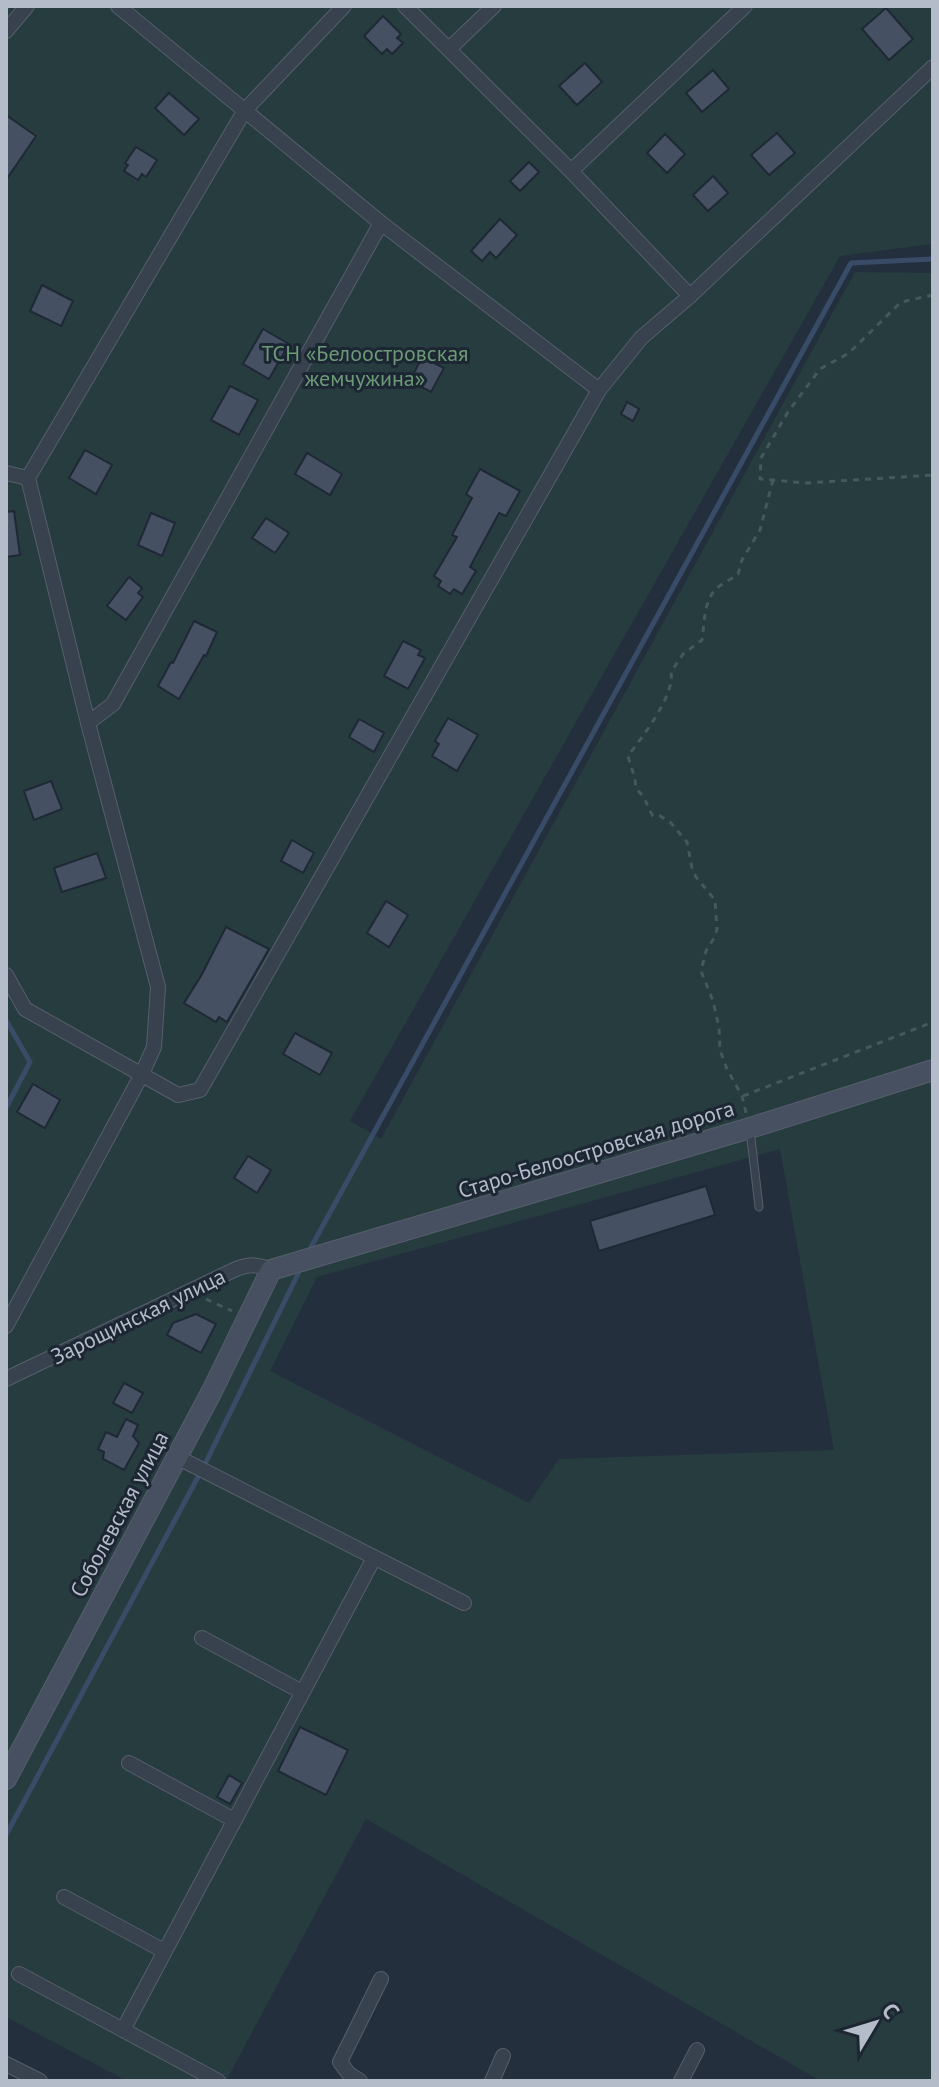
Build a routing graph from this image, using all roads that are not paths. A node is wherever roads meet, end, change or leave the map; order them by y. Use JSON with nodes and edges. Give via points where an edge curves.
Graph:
{"nodes":[{"id":1,"x":27,"y":6,"type":"edge"},
{"id":2,"x":118,"y":6,"type":"edge"},
{"id":3,"x":344,"y":6,"type":"edge"},
{"id":4,"x":405,"y":6,"type":"edge"},
{"id":5,"x":494,"y":6,"type":"edge"},
{"id":6,"x":745,"y":6,"type":"edge"},
{"id":7,"x":6,"y":31,"type":"edge"},
{"id":8,"x":449,"y":49,"type":"junction"},
{"id":9,"x":933,"y":67,"type":"edge"},
{"id":10,"x":245,"y":110,"type":"junction"},
{"id":11,"x":571,"y":171,"type":"junction"},
{"id":12,"x":381,"y":223,"type":"junction"},
{"id":13,"x":690,"y":296,"type":"junction"},
{"id":14,"x":599,"y":390,"type":"junction"},
{"id":15,"x":6,"y":473,"type":"edge"},
{"id":16,"x":28,"y":478,"type":"junction"},
{"id":17,"x":88,"y":723,"type":"junction"},
{"id":18,"x":6,"y":975,"type":"edge"},
{"id":19,"x":933,"y":1070,"type":"edge"},
{"id":20,"x":141,"y":1076,"type":"junction"},
{"id":21,"x":750,"y":1128,"type":"junction"},
{"id":22,"x":759,"y":1207,"type":"dead end"},
{"id":23,"x":271,"y":1270,"type":"junction"},
{"id":24,"x":6,"y":1326,"type":"edge"},
{"id":25,"x":6,"y":1379,"type":"edge"},
{"id":26,"x":177,"y":1457,"type":"junction"},
{"id":27,"x":374,"y":1558,"type":"junction"},
{"id":28,"x":464,"y":1603,"type":"dead end"},
{"id":29,"x":202,"y":1638,"type":"dead end"},
{"id":30,"x":302,"y":1692,"type":"junction"},
{"id":31,"x":129,"y":1763,"type":"dead end"},
{"id":32,"x":6,"y":1779,"type":"edge"},
{"id":33,"x":234,"y":1820,"type":"junction"},
{"id":34,"x":64,"y":1897,"type":"dead end"},
{"id":35,"x":164,"y":1951,"type":"junction"},
{"id":36,"x":19,"y":1974,"type":"dead end"},
{"id":37,"x":381,"y":1979,"type":"dead end"},
{"id":38,"x":123,"y":2030,"type":"junction"},
{"id":39,"x":697,"y":2050,"type":"dead end"},
{"id":40,"x":503,"y":2056,"type":"dead end"},
{"id":41,"x":6,"y":2064,"type":"edge"},
{"id":42,"x":40,"y":2081,"type":"edge"},
{"id":43,"x":218,"y":2081,"type":"edge"},
{"id":44,"x":360,"y":2081,"type":"edge"},
{"id":45,"x":492,"y":2081,"type":"edge"},
{"id":46,"x":681,"y":2081,"type":"edge"}],
"edges":[{"from":1,"to":7,"type":"street"},
{"from":2,"to":10,"type":"street"},
{"from":3,"to":10,"type":"street"},
{"from":4,"to":8,"type":"street"},
{"from":5,"to":8,"type":"street"},
{"from":6,"to":11,"type":"street"},
{"from":8,"to":11,"type":"street"},
{"from":9,"to":13,"type":"street"},
{"from":10,"to":12,"type":"street"},
{"from":10,"to":16,"type":"street"},
{"from":11,"to":13,"type":"street"},
{"from":12,"to":14,"type":"street"},
{"from":12,"to":17,"type":"street","via":[[113,704]]},
{"from":13,"to":14,"type":"street","via":[[641,338]]},
{"from":14,"to":20,"type":"street","via":[[200,1090],[178,1095]]},
{"from":15,"to":16,"type":"street"},
{"from":16,"to":17,"type":"street"},
{"from":17,"to":20,"type":"street","via":[[158,987],[154,1047]]},
{"from":18,"to":20,"type":"street","via":[[25,1009]]},
{"from":19,"to":21,"type":"street","name":"Старо-Белоостровская дорога"},
{"from":20,"to":24,"type":"street"},
{"from":21,"to":22,"type":"lane"},
{"from":21,"to":23,"type":"street","name":"Старо-Белоостровская дорога"},
{"from":23,"to":25,"type":"street","name":"Зарощинская улица","via":[[259,1265],[236,1269]]},
{"from":23,"to":26,"type":"street","name":"Соболевская улица"},
{"from":26,"to":27,"type":"street"},
{"from":26,"to":32,"type":"street","name":"Соболевская улица"},
{"from":27,"to":28,"type":"street"},
{"from":27,"to":30,"type":"street"},
{"from":29,"to":30,"type":"street"},
{"from":30,"to":33,"type":"street"},
{"from":31,"to":33,"type":"street"},
{"from":33,"to":35,"type":"street"},
{"from":34,"to":35,"type":"street"},
{"from":35,"to":38,"type":"street"},
{"from":36,"to":38,"type":"street"},
{"from":37,"to":44,"type":"street","via":[[340,2062]]},
{"from":38,"to":43,"type":"street"},
{"from":39,"to":46,"type":"street"},
{"from":40,"to":45,"type":"street"},
{"from":41,"to":42,"type":"street"}]}
